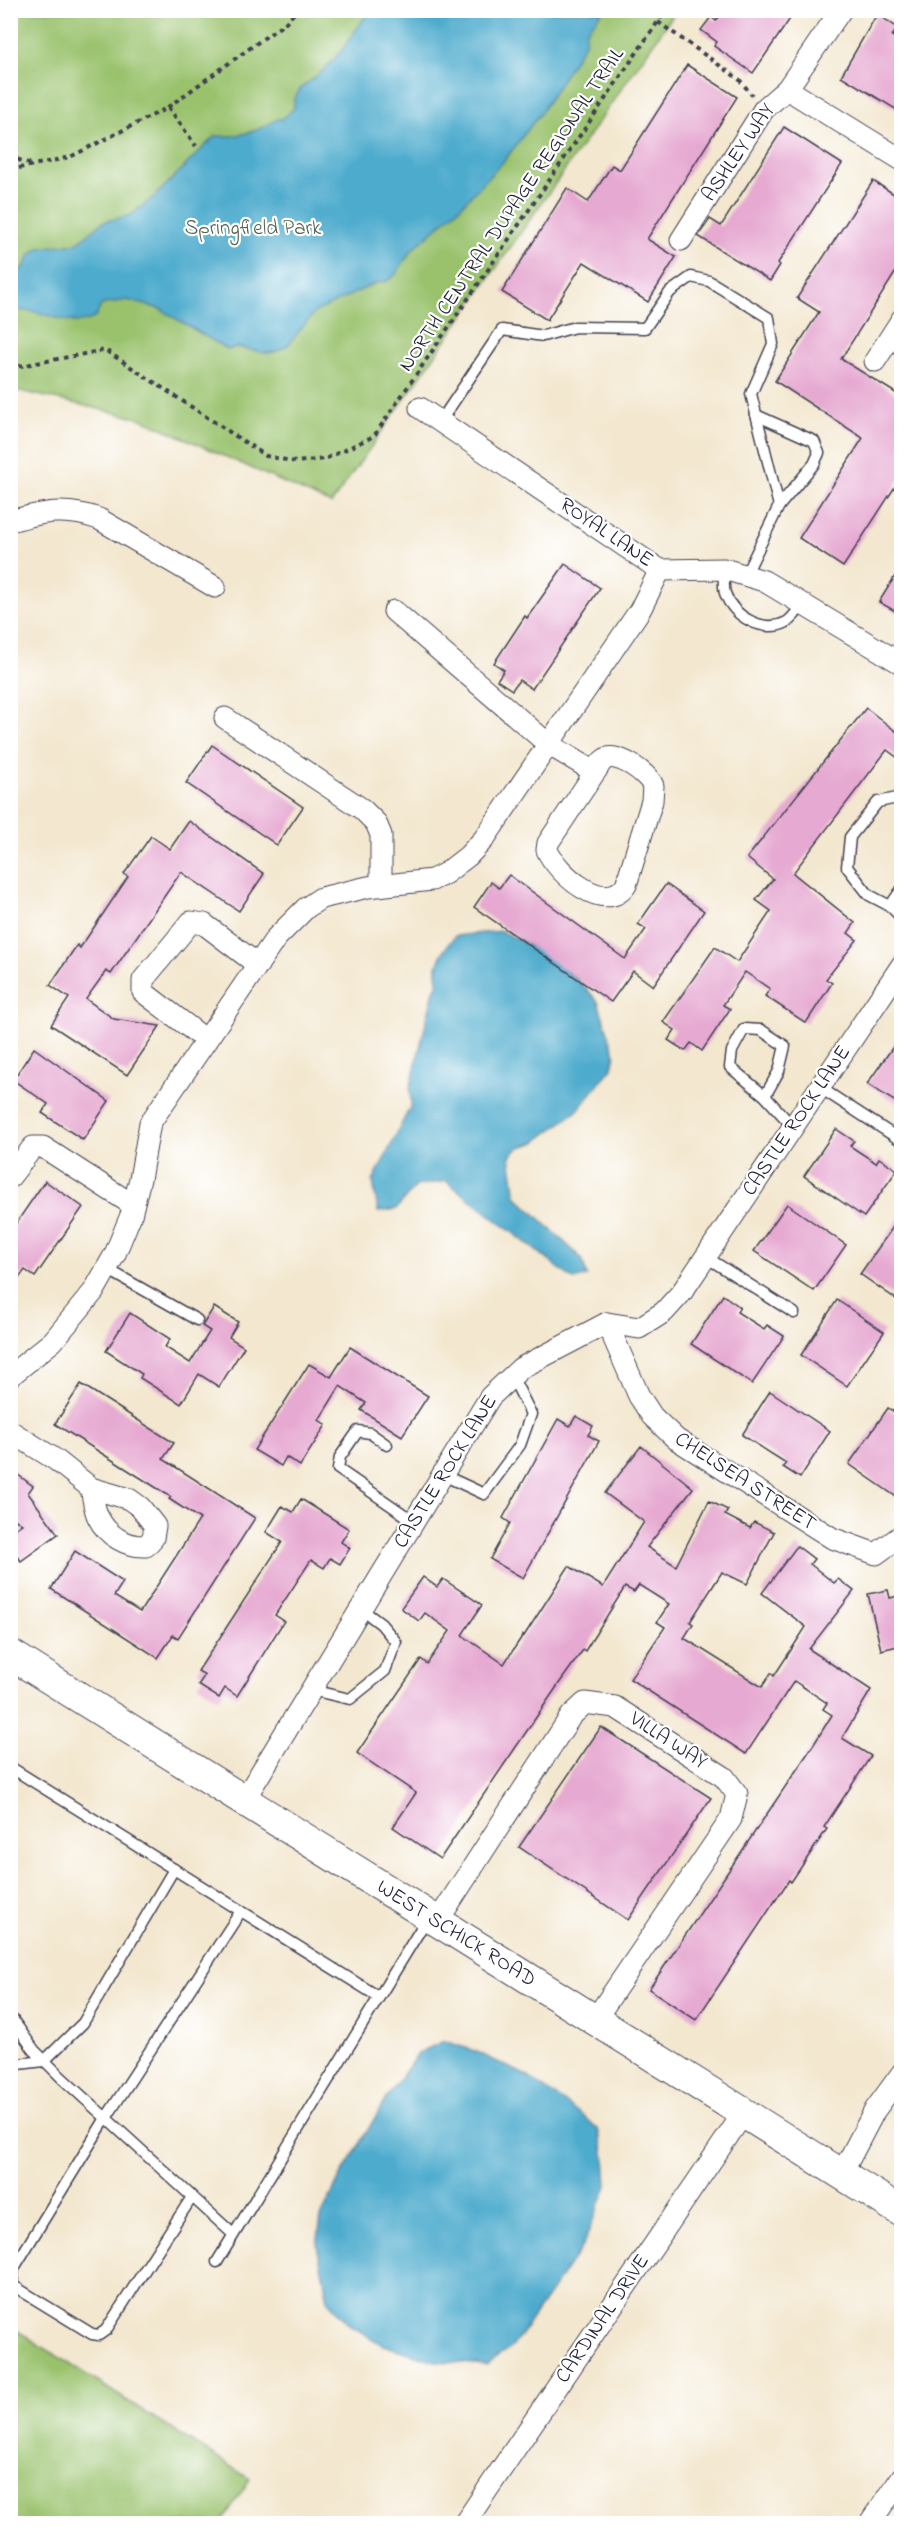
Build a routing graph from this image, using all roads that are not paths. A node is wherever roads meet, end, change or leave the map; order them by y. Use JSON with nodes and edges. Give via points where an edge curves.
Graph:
{"nodes":[{"id":1,"x":841,"y":10,"type":"edge"},
{"id":2,"x":788,"y":89,"type":"junction"},
{"id":3,"x":902,"y":160,"type":"edge"},
{"id":4,"x":681,"y":240,"type":"dead end"},
{"id":5,"x":902,"y":319,"type":"edge"},
{"id":6,"x":875,"y":361,"type":"dead end"},
{"id":7,"x":420,"y":408,"type":"dead end"},
{"id":8,"x":756,"y":415,"type":"junction"},
{"id":9,"x":440,"y":422,"type":"junction"},
{"id":10,"x":779,"y":506,"type":"junction"},
{"id":11,"x":10,"y":521,"type":"edge"},
{"id":12,"x":724,"y":569,"type":"junction"},
{"id":13,"x":660,"y":570,"type":"junction"},
{"id":14,"x":746,"y":574,"type":"junction"},
{"id":15,"x":215,"y":587,"type":"dead end"},
{"id":16,"x":803,"y":604,"type":"junction"},
{"id":17,"x":394,"y":611,"type":"dead end"},
{"id":18,"x":902,"y":664,"type":"edge"},
{"id":19,"x":225,"y":718,"type":"dead end"},
{"id":20,"x":548,"y":744,"type":"junction"},
{"id":21,"x":595,"y":772,"type":"junction"},
{"id":22,"x":902,"y":797,"type":"edge"},
{"id":23,"x":381,"y":885,"type":"junction"},
{"id":24,"x":902,"y":889,"type":"edge"},
{"id":25,"x":890,"y":906,"type":"junction"},
{"id":26,"x":902,"y":918,"type":"edge"},
{"id":27,"x":258,"y":965,"type":"junction"},
{"id":28,"x":902,"y":965,"type":"edge"},
{"id":29,"x":206,"y":1040,"type":"junction"},
{"id":30,"x":819,"y":1087,"type":"junction"},
{"id":31,"x":765,"y":1096,"type":"junction"},
{"id":32,"x":792,"y":1128,"type":"junction"},
{"id":33,"x":902,"y":1141,"type":"edge"},
{"id":34,"x":10,"y":1177,"type":"edge"},
{"id":35,"x":134,"y":1205,"type":"junction"},
{"id":36,"x":706,"y":1257,"type":"junction"},
{"id":37,"x":107,"y":1269,"type":"junction"},
{"id":38,"x":794,"y":1313,"type":"dead end"},
{"id":39,"x":197,"y":1320,"type":"dead end"},
{"id":40,"x":607,"y":1323,"type":"junction"},
{"id":41,"x":10,"y":1376,"type":"edge"},
{"id":42,"x":512,"y":1376,"type":"junction"},
{"id":43,"x":10,"y":1431,"type":"edge"},
{"id":44,"x":387,"y":1445,"type":"dead end"},
{"id":45,"x":443,"y":1475,"type":"junction"},
{"id":46,"x":91,"y":1488,"type":"dead end"},
{"id":47,"x":415,"y":1522,"type":"junction"},
{"id":48,"x":902,"y":1535,"type":"edge"},
{"id":49,"x":361,"y":1609,"type":"junction"},
{"id":50,"x":10,"y":1654,"type":"edge"},
{"id":51,"x":311,"y":1690,"type":"junction"},
{"id":52,"x":10,"y":1767,"type":"edge"},
{"id":53,"x":244,"y":1800,"type":"junction"},
{"id":54,"x":174,"y":1869,"type":"junction"},
{"id":55,"x":241,"y":1911,"type":"junction"},
{"id":56,"x":432,"y":1919,"type":"junction"},
{"id":57,"x":379,"y":1997,"type":"junction"},
{"id":58,"x":10,"y":2016,"type":"edge"},
{"id":59,"x":594,"y":2021,"type":"junction"},
{"id":60,"x":44,"y":2061,"type":"junction"},
{"id":61,"x":10,"y":2065,"type":"edge"},
{"id":62,"x":902,"y":2073,"type":"edge"},
{"id":63,"x":743,"y":2114,"type":"junction"},
{"id":64,"x":106,"y":2118,"type":"junction"},
{"id":65,"x":842,"y":2175,"type":"junction"},
{"id":66,"x":192,"y":2197,"type":"junction"},
{"id":67,"x":902,"y":2212,"type":"edge"},
{"id":68,"x":233,"y":2234,"type":"junction"},
{"id":69,"x":217,"y":2262,"type":"dead end"},
{"id":70,"x":902,"y":2476,"type":"edge"},
{"id":71,"x":464,"y":2523,"type":"edge"},
{"id":72,"x":870,"y":2523,"type":"edge"}],
"edges":[{"from":1,"to":2,"type":"street","name":"ASHLEY WAY"},
{"from":2,"to":3,"type":"street"},
{"from":2,"to":4,"type":"street","name":"ASHLEY WAY","via":[[764,109]]},
{"from":5,"to":6,"type":"street"},
{"from":7,"to":9,"type":"street","name":"ROYAL LANE"},
{"from":8,"to":9,"type":"lane","via":[[751,394],[773,345],[769,318],[709,281],[691,277],[670,292],[645,328],[575,327],[543,336],[502,330]]},
{"from":8,"to":10,"type":"lane"},
{"from":8,"to":10,"type":"lane","via":[[814,441],[819,453]]},
{"from":9,"to":13,"type":"street","name":"ROYAL LANE"},
{"from":10,"to":14,"type":"lane"},
{"from":11,"to":15,"type":"street","via":[[48,511],[80,512],[99,519]]},
{"from":12,"to":13,"type":"street","name":"ROYAL LANE"},
{"from":12,"to":14,"type":"street","name":"ROYAL LANE"},
{"from":12,"to":16,"type":"lane","via":[[724,593],[738,614],[762,626],[777,626],[789,620]]},
{"from":13,"to":20,"type":"street","via":[[640,610]]},
{"from":14,"to":16,"type":"street","name":"ROYAL LANE"},
{"from":16,"to":18,"type":"street","name":"ROYAL LANE"},
{"from":17,"to":20,"type":"street"},
{"from":19,"to":23,"type":"street","via":[[362,808],[381,835]]},
{"from":20,"to":21,"type":"street"},
{"from":20,"to":23,"type":"street","via":[[484,839],[468,856],[432,880]]},
{"from":21,"to":21,"type":"street","via":[[547,850],[554,862],[581,886],[610,897],[626,885],[653,786],[643,772],[618,759],[603,760]]},
{"from":22,"to":25,"type":"lane","via":[[878,802],[850,837],[847,867],[868,895]]},
{"from":23,"to":27,"type":"street","via":[[321,898],[290,922]]},
{"from":24,"to":25,"type":"lane"},
{"from":25,"to":26,"type":"lane"},
{"from":27,"to":29,"type":"street"},
{"from":27,"to":29,"type":"street","via":[[204,924],[191,922],[143,980],[143,992]]},
{"from":28,"to":30,"type":"street","name":"CASTLE ROCK LANE"},
{"from":29,"to":35,"type":"street","via":[[150,1123]]},
{"from":30,"to":32,"type":"street","name":"CASTLE ROCK LANE"},
{"from":30,"to":33,"type":"lane"},
{"from":31,"to":31,"type":"lane","via":[[730,1067],[732,1051],[744,1029],[762,1030],[785,1046],[779,1071]]},
{"from":31,"to":32,"type":"lane"},
{"from":32,"to":36,"type":"street","name":"CASTLE ROCK LANE"},
{"from":34,"to":35,"type":"street","via":[[33,1147],[43,1147]]},
{"from":35,"to":37,"type":"street"},
{"from":36,"to":38,"type":"lane"},
{"from":36,"to":40,"type":"street","name":"CASTLE ROCK LANE","via":[[682,1292],[654,1320],[639,1328]]},
{"from":37,"to":39,"type":"lane"},
{"from":37,"to":41,"type":"street","via":[[53,1341]]},
{"from":40,"to":42,"type":"street","name":"CASTLE ROCK LANE"},
{"from":40,"to":48,"type":"street","name":"CHELSEA STREET","via":[[639,1396],[652,1416],[676,1439],[842,1543],[876,1554]]},
{"from":42,"to":45,"type":"street","name":"CASTLE ROCK LANE","via":[[490,1397]]},
{"from":42,"to":45,"type":"lane","via":[[531,1414],[520,1446],[484,1494]]},
{"from":43,"to":46,"type":"street"},
{"from":44,"to":47,"type":"lane","via":[[370,1433],[357,1431],[340,1457],[338,1469]]},
{"from":45,"to":47,"type":"street","name":"CASTLE ROCK LANE"},
{"from":47,"to":49,"type":"street","name":"CASTLE ROCK LANE"},
{"from":49,"to":51,"type":"street","name":"CASTLE ROCK LANE"},
{"from":49,"to":51,"type":"lane","via":[[396,1642],[385,1671],[350,1699]]},
{"from":50,"to":53,"type":"street","name":"WEST SCHICK ROAD"},
{"from":51,"to":53,"type":"street","name":"CASTLE ROCK LANE"},
{"from":52,"to":54,"type":"lane"},
{"from":53,"to":56,"type":"street","name":"WEST SCHICK ROAD"},
{"from":54,"to":55,"type":"lane"},
{"from":54,"to":60,"type":"lane","via":[[83,2023]]},
{"from":55,"to":57,"type":"lane"},
{"from":55,"to":64,"type":"lane"},
{"from":56,"to":57,"type":"lane"},
{"from":56,"to":59,"type":"street","name":"WEST SCHICK ROAD"},
{"from":56,"to":59,"type":"street","name":"VILLA WAY","via":[[571,1716],[585,1703],[615,1707],[724,1777],[737,1794],[731,1819]]},
{"from":57,"to":68,"type":"lane"},
{"from":58,"to":60,"type":"lane"},
{"from":59,"to":63,"type":"street","name":"WEST SCHICK ROAD"},
{"from":60,"to":61,"type":"lane"},
{"from":60,"to":64,"type":"lane"},
{"from":62,"to":65,"type":"street","via":[[875,2110]]},
{"from":63,"to":65,"type":"street","name":"WEST SCHICK ROAD"},
{"from":63,"to":71,"type":"street","name":"CARDINAL DRIVE"},
{"from":64,"to":66,"type":"lane"},
{"from":64,"to":66,"type":"lane","via":[[14,2268],[12,2285],[99,2335],[106,2330]]},
{"from":65,"to":67,"type":"street","name":"WEST SCHICK ROAD"},
{"from":66,"to":68,"type":"lane"},
{"from":68,"to":69,"type":"lane"},
{"from":70,"to":72,"type":"street"}]}
